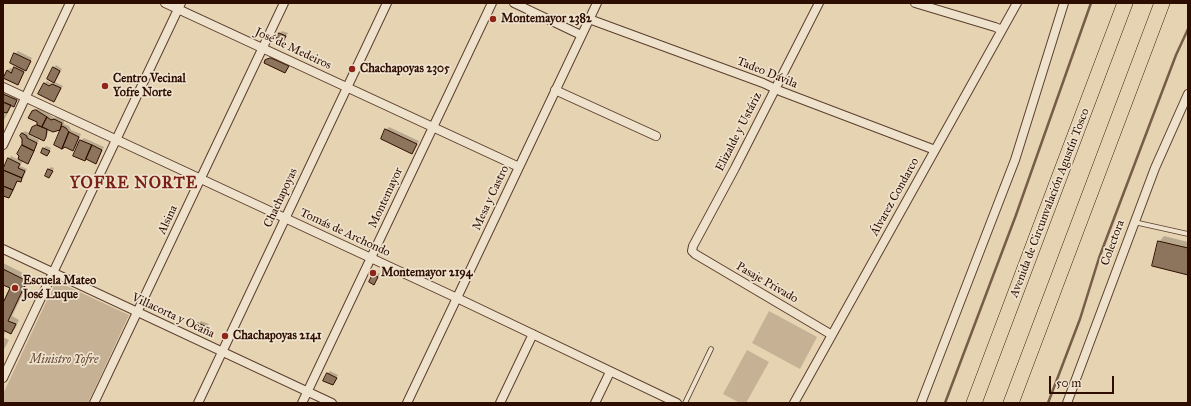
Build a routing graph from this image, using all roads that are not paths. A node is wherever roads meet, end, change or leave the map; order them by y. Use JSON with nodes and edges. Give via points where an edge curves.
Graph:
{"nodes":[{"id":1,"x":70,"y":3,"type":"edge"},
{"id":2,"x":165,"y":3,"type":"edge"},
{"id":3,"x":284,"y":3,"type":"edge"},
{"id":4,"x":387,"y":3,"type":"edge"},
{"id":5,"x":492,"y":3,"type":"edge"},
{"id":6,"x":514,"y":3,"type":"edge"},
{"id":7,"x":596,"y":3,"type":"edge"},
{"id":8,"x":819,"y":3,"type":"edge"},
{"id":9,"x":915,"y":3,"type":"edge"},
{"id":10,"x":1017,"y":3,"type":"edge"},
{"id":11,"x":1064,"y":3,"type":"edge"},
{"id":12,"x":1115,"y":3,"type":"edge"},
{"id":13,"x":1125,"y":3,"type":"edge"},
{"id":14,"x":1162,"y":3,"type":"edge"},
{"id":15,"x":1173,"y":3,"type":"edge"},
{"id":16,"x":180,"y":6,"type":"edge"},
{"id":17,"x":589,"y":19,"type":"junction"},
{"id":18,"x":1002,"y":30,"type":"junction"},
{"id":19,"x":581,"y":35,"type":"junction"},
{"id":20,"x":1146,"y":45,"type":"junction"},
{"id":21,"x":262,"y":48,"type":"junction"},
{"id":22,"x":3,"y":87,"type":"edge"},
{"id":23,"x":347,"y":87,"type":"junction"},
{"id":24,"x":775,"y":89,"type":"junction"},
{"id":25,"x":555,"y":90,"type":"junction"},
{"id":26,"x":1188,"y":94,"type":"edge"},
{"id":27,"x":25,"y":98,"type":"junction"},
{"id":28,"x":1185,"y":109,"type":"edge"},
{"id":29,"x":433,"y":127,"type":"junction"},
{"id":30,"x":656,"y":136,"type":"dead end"},
{"id":31,"x":116,"y":140,"type":"junction"},
{"id":32,"x":3,"y":145,"type":"edge"},
{"id":33,"x":935,"y":150,"type":"junction"},
{"id":34,"x":1069,"y":152,"type":"junction"},
{"id":35,"x":519,"y":167,"type":"junction"},
{"id":36,"x":200,"y":179,"type":"junction"},
{"id":37,"x":285,"y":218,"type":"junction"},
{"id":38,"x":1134,"y":222,"type":"junction"},
{"id":39,"x":1188,"y":234,"type":"edge"},
{"id":40,"x":3,"y":249,"type":"edge"},
{"id":41,"x":692,"y":251,"type":"joint"},
{"id":42,"x":371,"y":258,"type":"junction"},
{"id":43,"x":53,"y":272,"type":"junction"},
{"id":44,"x":456,"y":298,"type":"junction"},
{"id":45,"x":137,"y":312,"type":"junction"},
{"id":46,"x":533,"y":334,"type":"junction"},
{"id":47,"x":832,"y":335,"type":"junction"},
{"id":48,"x":711,"y":349,"type":"dead end"},
{"id":49,"x":222,"y":352,"type":"junction"},
{"id":50,"x":610,"y":372,"type":"junction"},
{"id":51,"x":3,"y":378,"type":"edge"},
{"id":52,"x":308,"y":391,"type":"junction"},
{"id":53,"x":94,"y":403,"type":"edge"},
{"id":54,"x":198,"y":403,"type":"edge"},
{"id":55,"x":302,"y":403,"type":"edge"},
{"id":56,"x":332,"y":403,"type":"edge"},
{"id":57,"x":407,"y":403,"type":"edge"},
{"id":58,"x":500,"y":403,"type":"edge"},
{"id":59,"x":595,"y":403,"type":"edge"},
{"id":60,"x":677,"y":403,"type":"edge"},
{"id":61,"x":685,"y":403,"type":"edge"},
{"id":62,"x":794,"y":403,"type":"edge"},
{"id":63,"x":921,"y":403,"type":"edge"},
{"id":64,"x":974,"y":403,"type":"edge"},
{"id":65,"x":1010,"y":403,"type":"edge"},
{"id":66,"x":1067,"y":403,"type":"edge"}],
"edges":[{"from":1,"to":27,"type":"street"},
{"from":2,"to":16,"type":"street","name":"José de Medeiros"},
{"from":3,"to":21,"type":"street","name":"Alsina"},
{"from":4,"to":23,"type":"street","name":"Chachapoyas"},
{"from":5,"to":29,"type":"street","name":"Montemayor"},
{"from":6,"to":19,"type":"street"},
{"from":7,"to":17,"type":"street","name":"Mesa y Castro"},
{"from":8,"to":24,"type":"street","name":"Elizalde y Ustáriz"},
{"from":9,"to":18,"type":"street"},
{"from":10,"to":18,"type":"street","name":"Álvarez Condarco"},
{"from":11,"to":63,"type":"street","via":[[1015,160]]},
{"from":12,"to":34,"type":"highway","via":[[1085,87]]},
{"from":13,"to":34,"type":"highway","name":"Avenida de Circunvalación Agustín Tosco"},
{"from":14,"to":20,"type":"highway"},
{"from":15,"to":20,"type":"highway"},
{"from":16,"to":21,"type":"street","name":"José de Medeiros"},
{"from":16,"to":31,"type":"street"},
{"from":17,"to":19,"type":"street","name":"Mesa y Castro"},
{"from":17,"to":24,"type":"street","name":"Tadeo Dávila"},
{"from":18,"to":33,"type":"street","name":"Álvarez Condarco"},
{"from":19,"to":25,"type":"street","name":"Mesa y Castro"},
{"from":20,"to":65,"type":"highway"},
{"from":21,"to":23,"type":"street","name":"José de Medeiros"},
{"from":21,"to":36,"type":"street","name":"Alsina"},
{"from":22,"to":27,"type":"street","name":"Tomás de Archondo"},
{"from":23,"to":29,"type":"street","name":"José de Medeiros"},
{"from":23,"to":37,"type":"street","name":"Chachapoyas"},
{"from":24,"to":33,"type":"street","name":"Tadeo Dávila"},
{"from":24,"to":41,"type":"street","name":"Elizalde y Ustáriz"},
{"from":25,"to":30,"type":"street"},
{"from":25,"to":35,"type":"street","name":"Mesa y Castro"},
{"from":26,"to":28,"type":"street","name":"Colectora"},
{"from":27,"to":31,"type":"street","name":"Tomás de Archondo"},
{"from":27,"to":32,"type":"street"},
{"from":28,"to":38,"type":"street","name":"Colectora","via":[[1154,168]]},
{"from":29,"to":35,"type":"street","name":"José de Medeiros"},
{"from":29,"to":42,"type":"street","name":"Montemayor"},
{"from":31,"to":36,"type":"street","name":"Tomás de Archondo"},
{"from":31,"to":43,"type":"street"},
{"from":33,"to":47,"type":"street","name":"Álvarez Condarco"},
{"from":34,"to":64,"type":"highway","name":"Avenida de Circunvalación Agustín Tosco"},
{"from":35,"to":44,"type":"street","name":"Mesa y Castro"},
{"from":36,"to":37,"type":"street","name":"Tomás de Archondo"},
{"from":36,"to":45,"type":"street","name":"Alsina"},
{"from":37,"to":42,"type":"street","name":"Tomás de Archondo"},
{"from":37,"to":49,"type":"street","name":"Chachapoyas"},
{"from":38,"to":39,"type":"lane"},
{"from":38,"to":66,"type":"street","name":"Colectora"},
{"from":40,"to":43,"type":"street","name":"Villacorta y Ocaña"},
{"from":41,"to":47,"type":"street","name":"Pasaje Privado"},
{"from":42,"to":44,"type":"street","name":"Tomás de Archondo"},
{"from":42,"to":52,"type":"street","name":"Montemayor"},
{"from":43,"to":45,"type":"street","name":"Villacorta y Ocaña"},
{"from":43,"to":51,"type":"street"},
{"from":44,"to":46,"type":"street","name":"Tomás de Archondo"},
{"from":44,"to":57,"type":"street","name":"Mesa y Castro"},
{"from":45,"to":49,"type":"street","name":"Villacorta y Ocaña"},
{"from":45,"to":53,"type":"street","name":"Alsina"},
{"from":46,"to":50,"type":"street","name":"Tomás de Archondo"},
{"from":46,"to":58,"type":"street"},
{"from":47,"to":62,"type":"street","name":"Álvarez Condarco"},
{"from":48,"to":61,"type":"lane"},
{"from":49,"to":52,"type":"street","name":"Villacorta y Ocaña"},
{"from":49,"to":54,"type":"street","name":"Chachapoyas"},
{"from":50,"to":59,"type":"street"},
{"from":50,"to":60,"type":"street","name":"Tomás de Archondo"},
{"from":52,"to":55,"type":"street","name":"Montemayor"},
{"from":52,"to":56,"type":"street","name":"Villacorta y Ocaña"}]}
